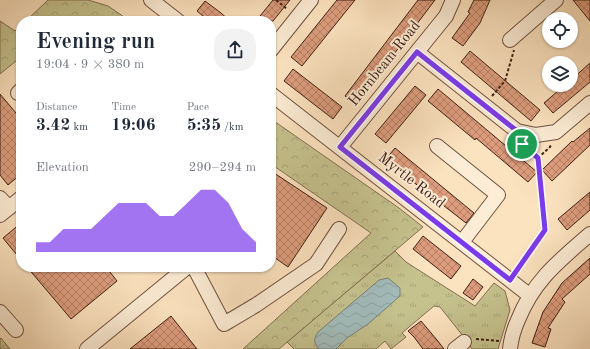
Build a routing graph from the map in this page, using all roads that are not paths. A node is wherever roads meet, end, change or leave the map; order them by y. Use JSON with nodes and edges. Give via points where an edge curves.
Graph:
{"nodes":[{"id":1,"x":151,"y":0,"type":"edge"},
{"id":2,"x":311,"y":0,"type":"edge"},
{"id":3,"x":453,"y":0,"type":"edge"},
{"id":4,"x":556,"y":0,"type":"edge"},
{"id":5,"x":172,"y":16,"type":"edge"},
{"id":6,"x":513,"y":38,"type":"road end"},
{"id":7,"x":276,"y":44,"type":"edge"},
{"id":8,"x":417,"y":52,"type":"junction"},
{"id":9,"x":276,"y":98,"type":"edge"},
{"id":10,"x":590,"y":104,"type":"edge"},
{"id":11,"x":437,"y":146,"type":"dead end"},
{"id":12,"x":340,"y":147,"type":"junction"},
{"id":13,"x":16,"y":200,"type":"edge"},
{"id":14,"x":3,"y":207,"type":"edge"},
{"id":15,"x":339,"y":229,"type":"dead end"},
{"id":16,"x":590,"y":234,"type":"edge"},
{"id":17,"x":462,"y":242,"type":"junction"},
{"id":18,"x":181,"y":272,"type":"edge"},
{"id":19,"x":197,"y":272,"type":"edge"},
{"id":20,"x":529,"y":295,"type":"junction"},
{"id":21,"x":0,"y":312,"type":"edge"},
{"id":22,"x":16,"y":330,"type":"dead end"},
{"id":23,"x":510,"y":345,"type":"edge"},
{"id":24,"x":87,"y":349,"type":"edge"}],
"edges":[{"from":1,"to":5,"type":"street"},
{"from":2,"to":7,"type":"street"},
{"from":3,"to":8,"type":"street","name":"Hornbeam Road","via":[[446,16]]},
{"from":4,"to":6,"type":"street"},
{"from":8,"to":10,"type":"street","via":[[517,131],[536,135],[556,132]]},
{"from":8,"to":12,"type":"street","name":"Hornbeam Road"},
{"from":9,"to":12,"type":"street","name":"Myrtle Road"},
{"from":11,"to":17,"type":"street","via":[[498,195]]},
{"from":12,"to":17,"type":"street","name":"Myrtle Road"},
{"from":13,"to":14,"type":"street"},
{"from":15,"to":19,"type":"street","via":[[316,264],[224,324]]},
{"from":16,"to":20,"type":"street","via":[[553,267]]},
{"from":17,"to":20,"type":"street","name":"Myrtle Road"},
{"from":18,"to":24,"type":"street"},
{"from":20,"to":23,"type":"street"},
{"from":21,"to":22,"type":"street"}]}
